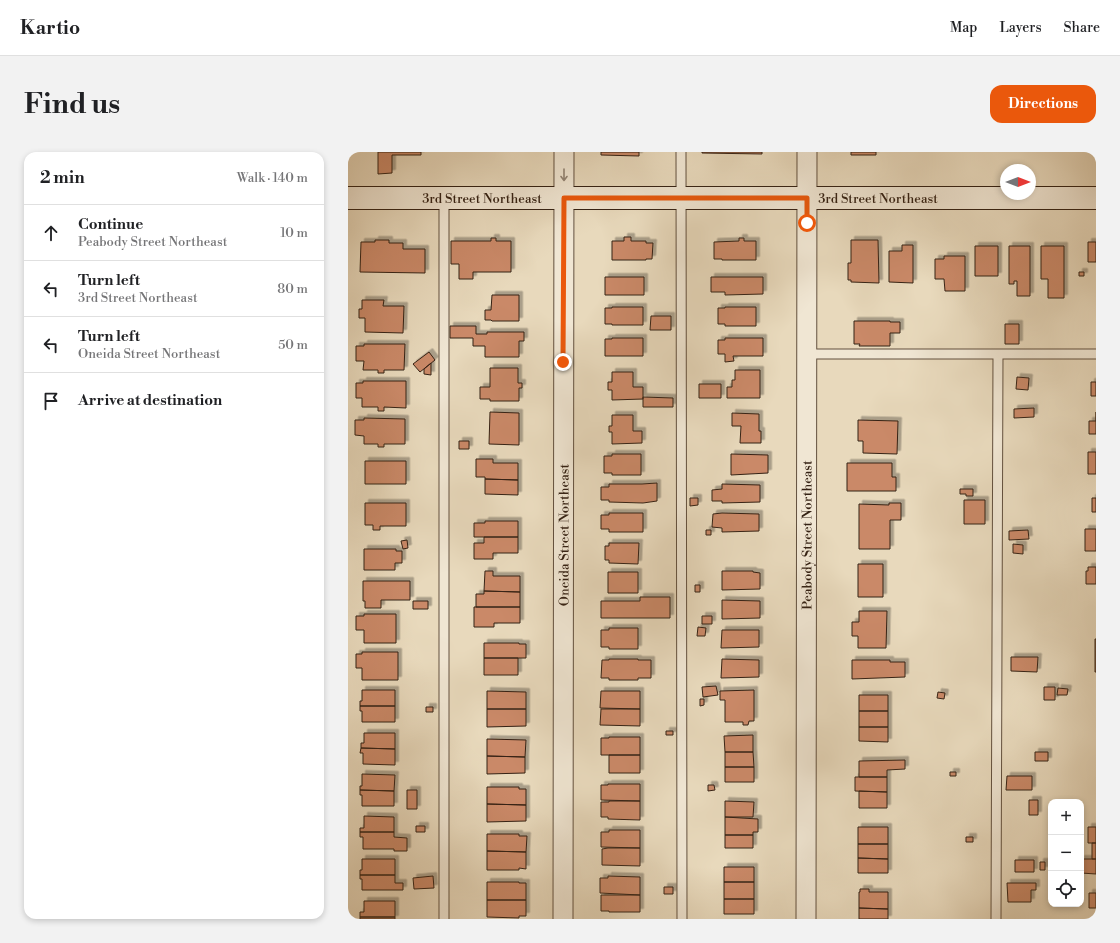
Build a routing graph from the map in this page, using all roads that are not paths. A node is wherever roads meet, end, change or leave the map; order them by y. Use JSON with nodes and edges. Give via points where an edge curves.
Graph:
{"nodes":[{"id":1,"x":564,"y":152,"type":"edge"},
{"id":2,"x":681,"y":152,"type":"edge"},
{"id":3,"x":807,"y":152,"type":"edge"},
{"id":4,"x":444,"y":197,"type":"junction"},
{"id":5,"x":348,"y":198,"type":"edge"},
{"id":6,"x":564,"y":198,"type":"junction"},
{"id":7,"x":681,"y":198,"type":"junction"},
{"id":8,"x":807,"y":198,"type":"junction"},
{"id":9,"x":1096,"y":198,"type":"edge"},
{"id":10,"x":807,"y":354,"type":"junction"},
{"id":11,"x":998,"y":354,"type":"junction"},
{"id":12,"x":1096,"y":354,"type":"edge"},
{"id":13,"x":444,"y":919,"type":"edge"},
{"id":14,"x":563,"y":919,"type":"edge"},
{"id":15,"x":682,"y":919,"type":"edge"},
{"id":16,"x":806,"y":919,"type":"edge"},
{"id":17,"x":996,"y":919,"type":"edge"}],
"edges":[{"from":1,"to":6,"type":"street","name":"Oneida Street Northeast","one_way":true},
{"from":2,"to":7,"type":"lane"},
{"from":3,"to":8,"type":"street","name":"Peabody Street Northeast"},
{"from":4,"to":5,"type":"street","name":"3rd Street Northeast"},
{"from":4,"to":6,"type":"street","name":"3rd Street Northeast"},
{"from":4,"to":13,"type":"lane"},
{"from":6,"to":7,"type":"street","name":"3rd Street Northeast"},
{"from":6,"to":14,"type":"street","name":"Oneida Street Northeast"},
{"from":7,"to":8,"type":"street","name":"3rd Street Northeast"},
{"from":7,"to":15,"type":"lane"},
{"from":8,"to":9,"type":"street","name":"3rd Street Northeast"},
{"from":8,"to":10,"type":"street","name":"Peabody Street Northeast"},
{"from":10,"to":11,"type":"lane"},
{"from":10,"to":16,"type":"street","name":"Peabody Street Northeast"},
{"from":11,"to":12,"type":"lane"},
{"from":11,"to":17,"type":"lane"}]}
